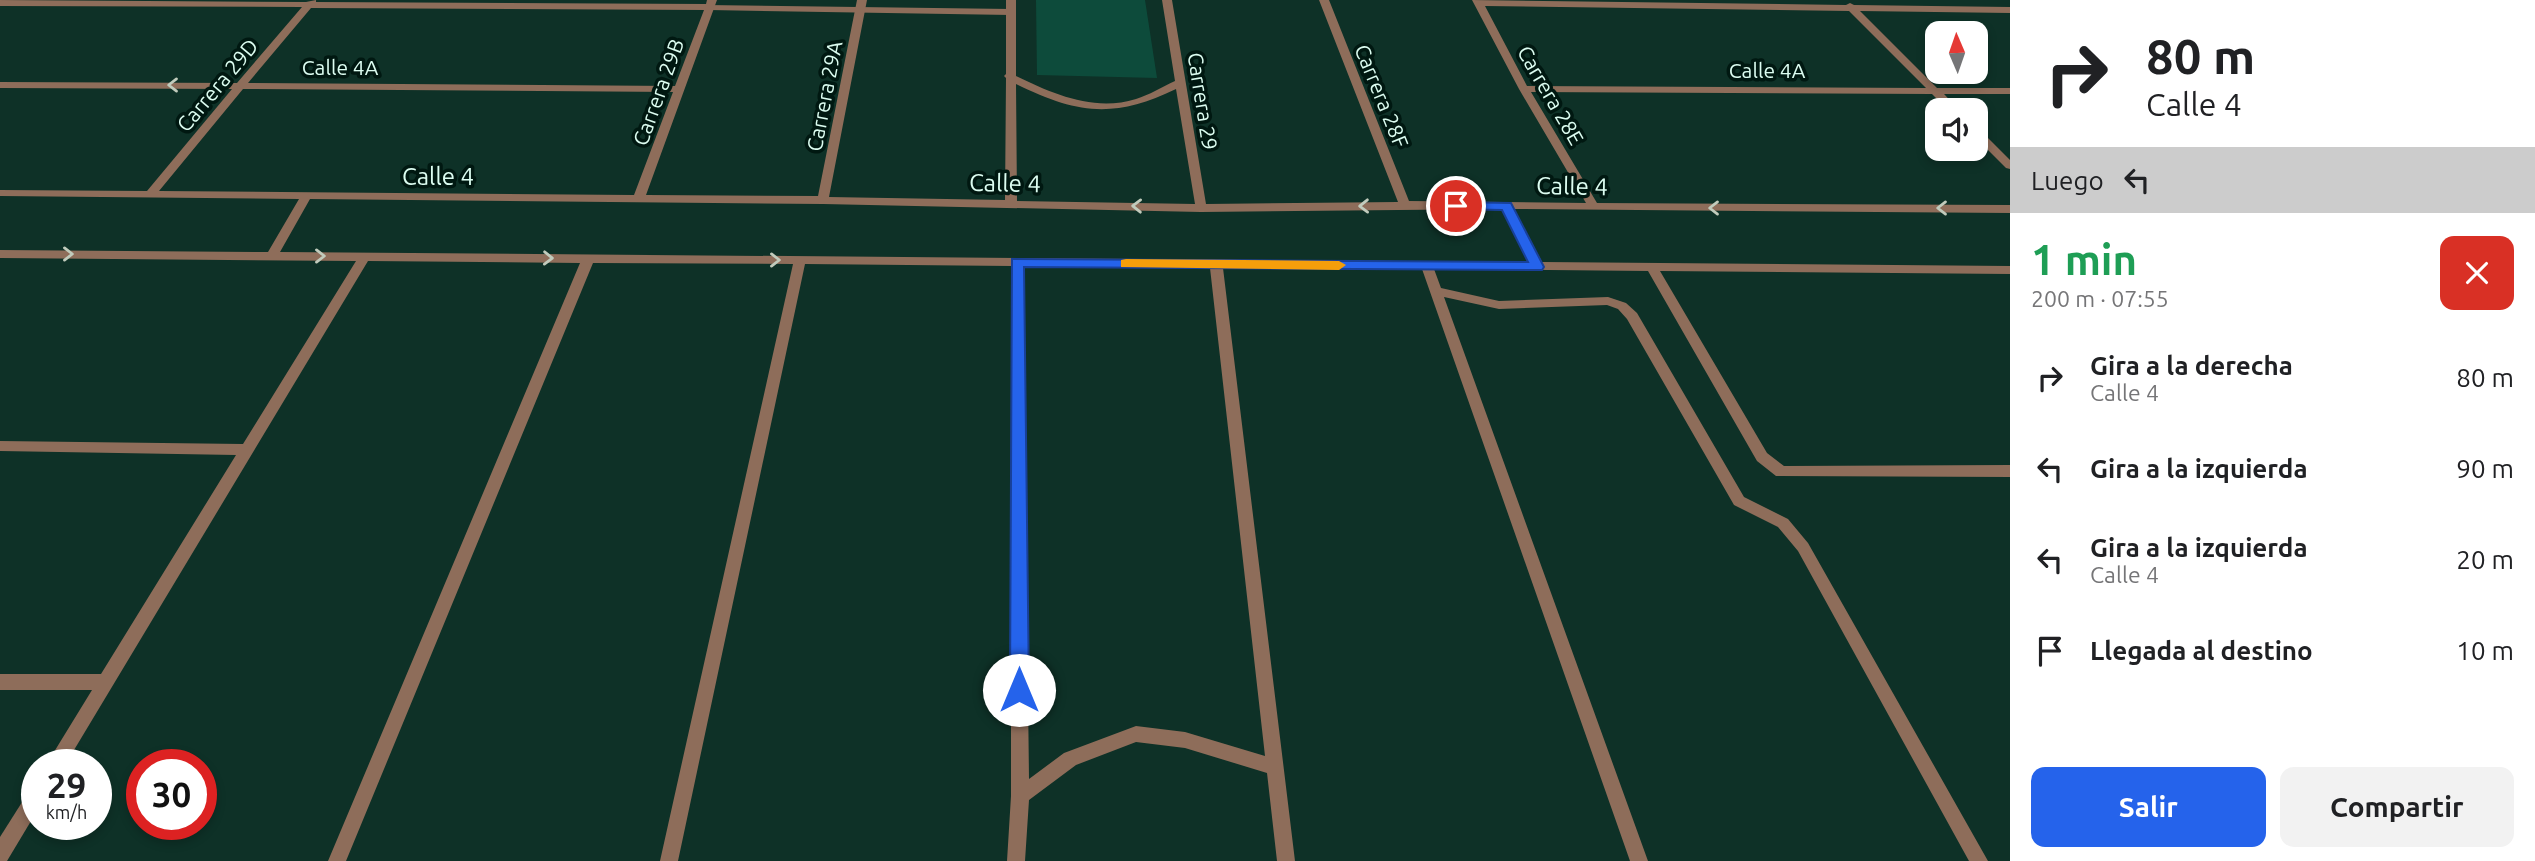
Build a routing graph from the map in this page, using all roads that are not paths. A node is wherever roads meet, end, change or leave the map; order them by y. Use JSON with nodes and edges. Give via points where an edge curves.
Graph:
{"nodes":[{"id":1,"x":1011,"y":0,"type":"edge"},
{"id":2,"x":1167,"y":0,"type":"edge"},
{"id":3,"x":1324,"y":0,"type":"edge"},
{"id":4,"x":1844,"y":0,"type":"edge"},
{"id":5,"x":1995,"y":0,"type":"edge"},
{"id":6,"x":1478,"y":1,"type":"edge"},
{"id":7,"x":166,"y":2,"type":"edge"},
{"id":8,"x":463,"y":2,"type":"edge"},
{"id":9,"x":1692,"y":2,"type":"edge"},
{"id":10,"x":310,"y":3,"type":"edge"},
{"id":11,"x":711,"y":3,"type":"edge"},
{"id":12,"x":0,"y":4,"type":"edge"},
{"id":13,"x":861,"y":5,"type":"edge"},
{"id":14,"x":1853,"y":8,"type":"junction"},
{"id":15,"x":2008,"y":10,"type":"edge"},
{"id":16,"x":1010,"y":12,"type":"junction"},
{"id":17,"x":1009,"y":76,"type":"junction"},
{"id":18,"x":1180,"y":83,"type":"junction"},
{"id":19,"x":0,"y":85,"type":"edge"},
{"id":20,"x":241,"y":86,"type":"junction"},
{"id":21,"x":680,"y":89,"type":"junction"},
{"id":22,"x":1524,"y":89,"type":"junction"},
{"id":23,"x":1933,"y":89,"type":"junction"},
{"id":24,"x":2010,"y":91,"type":"edge"},
{"id":25,"x":1942,"y":98,"type":"edge"},
{"id":26,"x":1988,"y":144,"type":"edge"},
{"id":27,"x":2010,"y":166,"type":"edge"},
{"id":28,"x":0,"y":193,"type":"edge"},
{"id":29,"x":150,"y":194,"type":"junction"},
{"id":30,"x":306,"y":196,"type":"junction"},
{"id":31,"x":639,"y":198,"type":"junction"},
{"id":32,"x":824,"y":200,"type":"junction"},
{"id":33,"x":1012,"y":204,"type":"junction"},
{"id":34,"x":1405,"y":205,"type":"junction"},
{"id":35,"x":1506,"y":206,"type":"junction"},
{"id":36,"x":1594,"y":207,"type":"junction"},
{"id":37,"x":1201,"y":208,"type":"junction"},
{"id":38,"x":2010,"y":209,"type":"edge"},
{"id":39,"x":0,"y":254,"type":"edge"},
{"id":40,"x":272,"y":255,"type":"junction"},
{"id":41,"x":365,"y":256,"type":"junction"},
{"id":42,"x":588,"y":259,"type":"junction"},
{"id":43,"x":800,"y":260,"type":"junction"},
{"id":44,"x":1017,"y":262,"type":"junction"},
{"id":45,"x":1216,"y":264,"type":"junction"},
{"id":46,"x":1427,"y":266,"type":"junction"},
{"id":47,"x":1538,"y":267,"type":"junction"},
{"id":48,"x":1652,"y":268,"type":"junction"},
{"id":49,"x":2010,"y":270,"type":"edge"},
{"id":50,"x":1436,"y":291,"type":"junction"},
{"id":51,"x":0,"y":446,"type":"edge"},
{"id":52,"x":247,"y":450,"type":"junction"},
{"id":53,"x":2010,"y":471,"type":"edge"},
{"id":54,"x":0,"y":681,"type":"edge"},
{"id":55,"x":106,"y":682,"type":"junction"},
{"id":56,"x":65,"y":749,"type":"edge"},
{"id":57,"x":1275,"y":767,"type":"junction"},
{"id":58,"x":1020,"y":796,"type":"junction"},
{"id":59,"x":21,"y":820,"type":"edge"},
{"id":60,"x":0,"y":854,"type":"edge"},
{"id":61,"x":337,"y":861,"type":"edge"},
{"id":62,"x":669,"y":861,"type":"edge"},
{"id":63,"x":1016,"y":861,"type":"edge"},
{"id":64,"x":1286,"y":861,"type":"edge"},
{"id":65,"x":1639,"y":861,"type":"edge"},
{"id":66,"x":1979,"y":861,"type":"edge"}],
"edges":[{"from":1,"to":16,"type":"street"},
{"from":2,"to":18,"type":"street","name":"Carrera 29"},
{"from":3,"to":34,"type":"street","name":"Carrera 28F"},
{"from":4,"to":14,"type":"street"},
{"from":5,"to":15,"type":"street"},
{"from":6,"to":9,"type":"street"},
{"from":6,"to":22,"type":"street","name":"Carrera 28E"},
{"from":7,"to":10,"type":"street"},
{"from":7,"to":12,"type":"street"},
{"from":8,"to":10,"type":"street"},
{"from":8,"to":11,"type":"street"},
{"from":9,"to":14,"type":"street"},
{"from":10,"to":20,"type":"street","name":"Carrera 29D"},
{"from":11,"to":13,"type":"street"},
{"from":11,"to":21,"type":"street","name":"Carrera 29B"},
{"from":13,"to":16,"type":"street"},
{"from":13,"to":32,"type":"street","name":"Carrera 29A"},
{"from":14,"to":15,"type":"street"},
{"from":14,"to":23,"type":"street"},
{"from":16,"to":17,"type":"street"},
{"from":17,"to":18,"type":"street","via":[[1057,101],[1095,106],[1134,104]]},
{"from":17,"to":33,"type":"street"},
{"from":18,"to":37,"type":"street","name":"Carrera 29"},
{"from":20,"to":19,"type":"street","name":"Calle 4A","one_way":true},
{"from":20,"to":21,"type":"street","name":"Calle 4A"},
{"from":20,"to":29,"type":"street","name":"Carrera 29D"},
{"from":21,"to":31,"type":"street","name":"Carrera 29B"},
{"from":22,"to":23,"type":"street","name":"Calle 4A"},
{"from":22,"to":36,"type":"street","name":"Carrera 28E"},
{"from":23,"to":24,"type":"street","name":"Calle 4A"},
{"from":23,"to":25,"type":"street"},
{"from":26,"to":27,"type":"street"},
{"from":28,"to":29,"type":"street","name":"Calle 4"},
{"from":29,"to":30,"type":"street","name":"Calle 4"},
{"from":30,"to":31,"type":"street","name":"Calle 4"},
{"from":30,"to":40,"type":"street"},
{"from":31,"to":32,"type":"street","name":"Calle 4"},
{"from":32,"to":33,"type":"street","name":"Calle 4"},
{"from":37,"to":33,"type":"street","name":"Calle 4","one_way":true},
{"from":34,"to":35,"type":"street","name":"Calle 4"},
{"from":34,"to":37,"type":"street","name":"Calle 4","one_way":true},
{"from":35,"to":36,"type":"street","name":"Calle 4"},
{"from":35,"to":47,"type":"street"},
{"from":38,"to":36,"type":"street","name":"Calle 4","one_way":true},
{"from":39,"to":40,"type":"street","one_way":true},
{"from":40,"to":41,"type":"street","one_way":true},
{"from":41,"to":42,"type":"street","one_way":true},
{"from":41,"to":52,"type":"street"},
{"from":42,"to":43,"type":"street","one_way":true},
{"from":42,"to":61,"type":"street"},
{"from":43,"to":44,"type":"street"},
{"from":43,"to":62,"type":"street"},
{"from":44,"to":45,"type":"street"},
{"from":44,"to":58,"type":"street"},
{"from":45,"to":46,"type":"street"},
{"from":45,"to":57,"type":"street"},
{"from":46,"to":47,"type":"street"},
{"from":46,"to":50,"type":"street"},
{"from":47,"to":48,"type":"street"},
{"from":48,"to":49,"type":"street"},
{"from":48,"to":53,"type":"street","via":[[1762,457],[1781,472]]},
{"from":50,"to":65,"type":"street"},
{"from":50,"to":66,"type":"street","via":[[1499,305],[1608,301],[1633,316],[1739,500],[1783,523],[1804,547]]},
{"from":51,"to":52,"type":"street"},
{"from":52,"to":55,"type":"street"},
{"from":54,"to":55,"type":"street"},
{"from":55,"to":56,"type":"street"},
{"from":57,"to":58,"type":"street","via":[[1185,740],[1136,734],[1070,759]]},
{"from":57,"to":64,"type":"street"},
{"from":58,"to":63,"type":"street"},
{"from":59,"to":60,"type":"street"}]}
